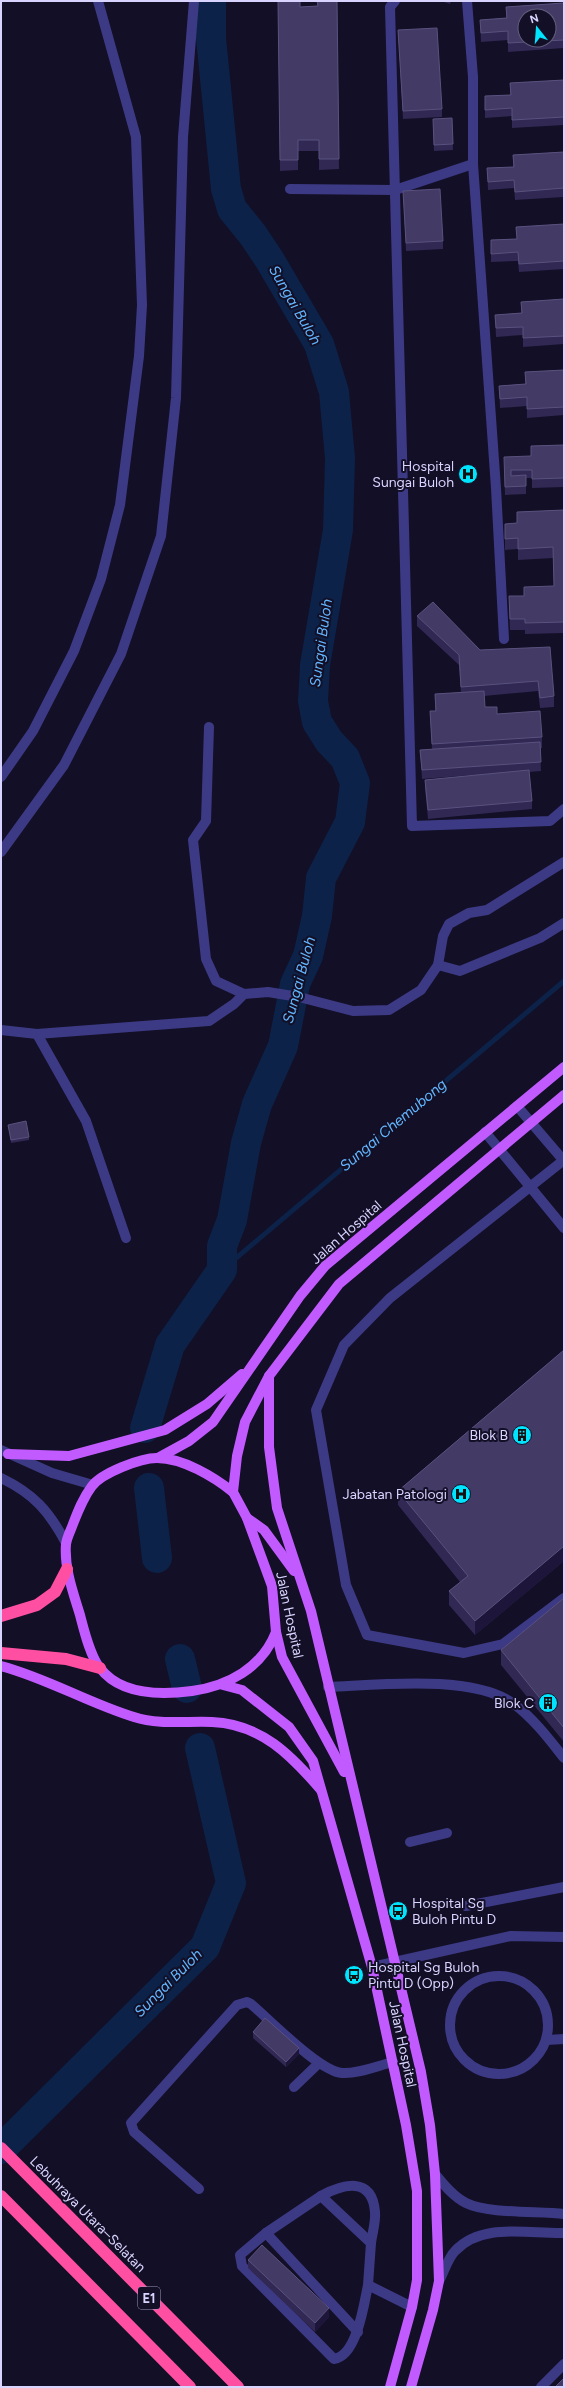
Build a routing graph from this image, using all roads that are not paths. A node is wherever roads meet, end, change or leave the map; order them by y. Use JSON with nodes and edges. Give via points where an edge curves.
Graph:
{"nodes":[{"id":1,"x":98,"y":1,"type":"edge"},
{"id":2,"x":194,"y":1,"type":"edge"},
{"id":3,"x":395,"y":1,"type":"edge"},
{"id":4,"x":467,"y":1,"type":"edge"},
{"id":5,"x":472,"y":164,"type":"junction"},
{"id":6,"x":290,"y":189,"type":"dead end"},
{"id":7,"x":395,"y":190,"type":"junction"},
{"id":8,"x":504,"y":639,"type":"dead end"},
{"id":9,"x":210,"y":727,"type":"dead end"},
{"id":10,"x":1,"y":777,"type":"edge"},
{"id":11,"x":564,"y":810,"type":"edge"},
{"id":12,"x":1,"y":852,"type":"edge"},
{"id":13,"x":564,"y":862,"type":"edge"},
{"id":14,"x":564,"y":923,"type":"edge"},
{"id":15,"x":438,"y":965,"type":"junction"},
{"id":16,"x":244,"y":994,"type":"junction"},
{"id":17,"x":1,"y":1030,"type":"edge"},
{"id":18,"x":37,"y":1034,"type":"junction"},
{"id":19,"x":564,"y":1067,"type":"edge"},
{"id":20,"x":564,"y":1095,"type":"edge"},
{"id":21,"x":517,"y":1106,"type":"junction"},
{"id":22,"x":531,"y":1123,"type":"junction"},
{"id":23,"x":485,"y":1132,"type":"junction"},
{"id":24,"x":498,"y":1149,"type":"junction"},
{"id":25,"x":564,"y":1161,"type":"edge"},
{"id":26,"x":530,"y":1188,"type":"junction"},
{"id":27,"x":564,"y":1228,"type":"edge"},
{"id":28,"x":126,"y":1238,"type":"dead end"},
{"id":29,"x":254,"y":1363,"type":"junction"},
{"id":30,"x":270,"y":1376,"type":"junction"},
{"id":31,"x":4,"y":1452,"type":"edge"},
{"id":32,"x":158,"y":1458,"type":"junction"},
{"id":33,"x":1,"y":1478,"type":"edge"},
{"id":34,"x":93,"y":1485,"type":"junction"},
{"id":35,"x":233,"y":1492,"type":"junction"},
{"id":36,"x":247,"y":1518,"type":"junction"},
{"id":37,"x":66,"y":1543,"type":"junction"},
{"id":38,"x":67,"y":1569,"type":"junction"},
{"id":39,"x":299,"y":1577,"type":"junction"},
{"id":40,"x":564,"y":1598,"type":"edge"},
{"id":41,"x":1,"y":1616,"type":"edge"},
{"id":42,"x":276,"y":1632,"type":"junction"},
{"id":43,"x":1,"y":1653,"type":"edge"},
{"id":44,"x":1,"y":1666,"type":"edge"},
{"id":45,"x":100,"y":1668,"type":"junction"},
{"id":46,"x":223,"y":1685,"type":"junction"},
{"id":47,"x":328,"y":1687,"type":"junction"},
{"id":48,"x":564,"y":1758,"type":"edge"},
{"id":49,"x":351,"y":1785,"type":"junction"},
{"id":50,"x":323,"y":1793,"type":"junction"},
{"id":51,"x":447,"y":1833,"type":"dead end"},
{"id":52,"x":410,"y":1842,"type":"dead end"},
{"id":53,"x":564,"y":1887,"type":"edge"},
{"id":54,"x":466,"y":1906,"type":"dead end"},
{"id":55,"x":564,"y":1937,"type":"edge"},
{"id":56,"x":395,"y":1963,"type":"junction"},
{"id":57,"x":372,"y":1967,"type":"junction"},
{"id":58,"x":564,"y":2039,"type":"edge"},
{"id":59,"x":546,"y":2040,"type":"junction"},
{"id":60,"x":393,"y":2062,"type":"junction"},
{"id":61,"x":319,"y":2063,"type":"junction"},
{"id":62,"x":294,"y":2087,"type":"dead end"},
{"id":63,"x":1,"y":2148,"type":"edge"},
{"id":64,"x":435,"y":2174,"type":"junction"},
{"id":65,"x":199,"y":2189,"type":"dead end"},
{"id":66,"x":1,"y":2196,"type":"edge"},
{"id":67,"x":321,"y":2196,"type":"junction"},
{"id":68,"x":564,"y":2214,"type":"edge"},
{"id":69,"x":266,"y":2233,"type":"junction"},
{"id":70,"x":564,"y":2233,"type":"edge"},
{"id":71,"x":371,"y":2243,"type":"junction"},
{"id":72,"x":439,"y":2281,"type":"junction"},
{"id":73,"x":368,"y":2285,"type":"junction"},
{"id":74,"x":412,"y":2307,"type":"junction"},
{"id":75,"x":358,"y":2332,"type":"junction"},
{"id":76,"x":564,"y":2364,"type":"edge"},
{"id":77,"x":190,"y":2387,"type":"edge"},
{"id":78,"x":238,"y":2387,"type":"edge"},
{"id":79,"x":390,"y":2387,"type":"edge"},
{"id":80,"x":411,"y":2387,"type":"edge"},
{"id":81,"x":541,"y":2387,"type":"edge"}],
"edges":[{"from":1,"to":10,"type":"street","via":[[136,137],[142,305],[139,356],[120,505],[101,579],[74,651],[33,731]]},
{"from":2,"to":12,"type":"street","via":[[183,137],[176,398],[161,536],[121,654],[64,765]]},
{"from":3,"to":7,"type":"street","via":[[390,7]]},
{"from":4,"to":5,"type":"street","via":[[473,77]]},
{"from":5,"to":7,"type":"street"},
{"from":5,"to":8,"type":"street","via":[[496,488]]},
{"from":6,"to":7,"type":"street"},
{"from":7,"to":11,"type":"street","via":[[412,826],[550,821]]},
{"from":9,"to":16,"type":"street","via":[[206,821],[194,840],[206,959],[216,981]]},
{"from":13,"to":15,"type":"street","via":[[487,910],[469,913],[449,924]]},
{"from":14,"to":15,"type":"street","via":[[540,938],[460,970]]},
{"from":15,"to":16,"type":"street","via":[[421,990],[389,1010],[354,1012],[300,997]]},
{"from":16,"to":18,"type":"street","via":[[209,1021]]},
{"from":17,"to":18,"type":"street"},
{"from":18,"to":28,"type":"street","via":[[86,1122]]},
{"from":19,"to":21,"type":"main road","name":"Jalan Hospital"},
{"from":20,"to":22,"type":"main road"},
{"from":21,"to":22,"type":"street"},
{"from":21,"to":23,"type":"main road","name":"Jalan Hospital"},
{"from":22,"to":24,"type":"main road"},
{"from":22,"to":25,"type":"street"},
{"from":23,"to":24,"type":"street"},
{"from":23,"to":29,"type":"main road","name":"Jalan Hospital","via":[[324,1266]]},
{"from":24,"to":26,"type":"street"},
{"from":24,"to":30,"type":"main road","via":[[339,1284]]},
{"from":25,"to":26,"type":"street"},
{"from":26,"to":27,"type":"street"},
{"from":26,"to":40,"type":"street","via":[[390,1298],[344,1345],[316,1410],[346,1585],[367,1635],[464,1653],[503,1644]]},
{"from":29,"to":31,"type":"main road","via":[[207,1404],[165,1430],[69,1456]]},
{"from":29,"to":32,"type":"main road","name":"Jalan Hospital","via":[[213,1422],[189,1441]]},
{"from":30,"to":35,"type":"main road","via":[[246,1422],[237,1456]]},
{"from":30,"to":39,"type":"main road","name":"Jalan Hospital","via":[[269,1447],[277,1508]]},
{"from":31,"to":34,"type":"street","via":[[52,1473]]},
{"from":32,"to":34,"type":"main road","via":[[121,1467]]},
{"from":32,"to":35,"type":"main road","via":[[191,1466],[218,1480]]},
{"from":33,"to":37,"type":"street","via":[[20,1487],[37,1500],[52,1518]]},
{"from":34,"to":37,"type":"main road","via":[[81,1504]]},
{"from":35,"to":36,"type":"main road","name":"Jalan Hospital"},
{"from":36,"to":39,"type":"main road","via":[[264,1530]]},
{"from":36,"to":42,"type":"main road","name":"Jalan Hospital","via":[[272,1586]]},
{"from":37,"to":38,"type":"main road"},
{"from":38,"to":41,"type":"highway","via":[[55,1592],[37,1605]]},
{"from":38,"to":45,"type":"main road","via":[[85,1634]]},
{"from":39,"to":47,"type":"main road","name":"Jalan Hospital","via":[[311,1611]]},
{"from":42,"to":46,"type":"main road","via":[[271,1646],[254,1666]]},
{"from":42,"to":49,"type":"main road","name":"Jalan Hospital","via":[[282,1657],[294,1682]]},
{"from":43,"to":45,"type":"highway","via":[[66,1659]]},
{"from":44,"to":50,"type":"main road","via":[[31,1674],[134,1718],[164,1723],[213,1722],[263,1736],[294,1758]]},
{"from":45,"to":46,"type":"main road","via":[[120,1684],[139,1691],[165,1695]]},
{"from":46,"to":50,"type":"main road","name":"Jalan Hospital","via":[[242,1690],[290,1726],[314,1761]]},
{"from":47,"to":48,"type":"street","via":[[410,1684],[463,1687],[489,1692],[513,1704],[533,1721]]},
{"from":47,"to":49,"type":"main road","name":"Jalan Hospital"},
{"from":49,"to":56,"type":"main road","name":"Jalan Hospital"},
{"from":50,"to":57,"type":"main road","name":"Jalan Hospital"},
{"from":51,"to":52,"type":"street"},
{"from":53,"to":54,"type":"street"},
{"from":55,"to":56,"type":"street","via":[[511,1936]]},
{"from":56,"to":57,"type":"street"},
{"from":56,"to":64,"type":"main road","name":"Jalan Hospital","via":[[421,2072]]},
{"from":57,"to":60,"type":"main road","name":"Jalan Hospital"},
{"from":58,"to":59,"type":"street"},
{"from":59,"to":59,"type":"street","via":[[538,2055],[512,2073],[495,2074],[479,2071],[465,2062],[455,2049],[450,2033],[450,2017],[455,2002],[465,1989],[479,1980],[494,1976],[510,1978],[525,1984],[537,1994],[545,2008],[548,2024]]},
{"from":60,"to":61,"type":"street","via":[[343,2073],[332,2071]]},
{"from":60,"to":74,"type":"main road","name":"Jalan Hospital","via":[[416,2192],[417,2280]]},
{"from":61,"to":62,"type":"street"},
{"from":61,"to":65,"type":"street","via":[[252,2004],[247,2002],[238,2005],[131,2123],[134,2132]]},
{"from":63,"to":78,"type":"highway","name":"Lebuhraya Utara–Selatan","number":"E1"},
{"from":64,"to":68,"type":"street","via":[[449,2190],[467,2204],[496,2210]]},
{"from":64,"to":72,"type":"main road","name":"Jalan Hospital"},
{"from":66,"to":77,"type":"highway","number":"E1"},
{"from":67,"to":69,"type":"street"},
{"from":67,"to":71,"type":"street"},
{"from":67,"to":71,"type":"street","via":[[351,2184],[361,2186],[370,2196],[375,2212]]},
{"from":69,"to":75,"type":"street"},
{"from":69,"to":75,"type":"street","via":[[240,2255],[242,2266],[334,2359],[340,2358]]},
{"from":70,"to":72,"type":"street","via":[[490,2231],[471,2237],[454,2251]]},
{"from":71,"to":73,"type":"street"},
{"from":72,"to":80,"type":"main road","name":"Jalan Hospital"},
{"from":73,"to":74,"type":"street"},
{"from":73,"to":75,"type":"street"},
{"from":74,"to":79,"type":"main road","name":"Jalan Hospital"},
{"from":76,"to":81,"type":"street"}]}
